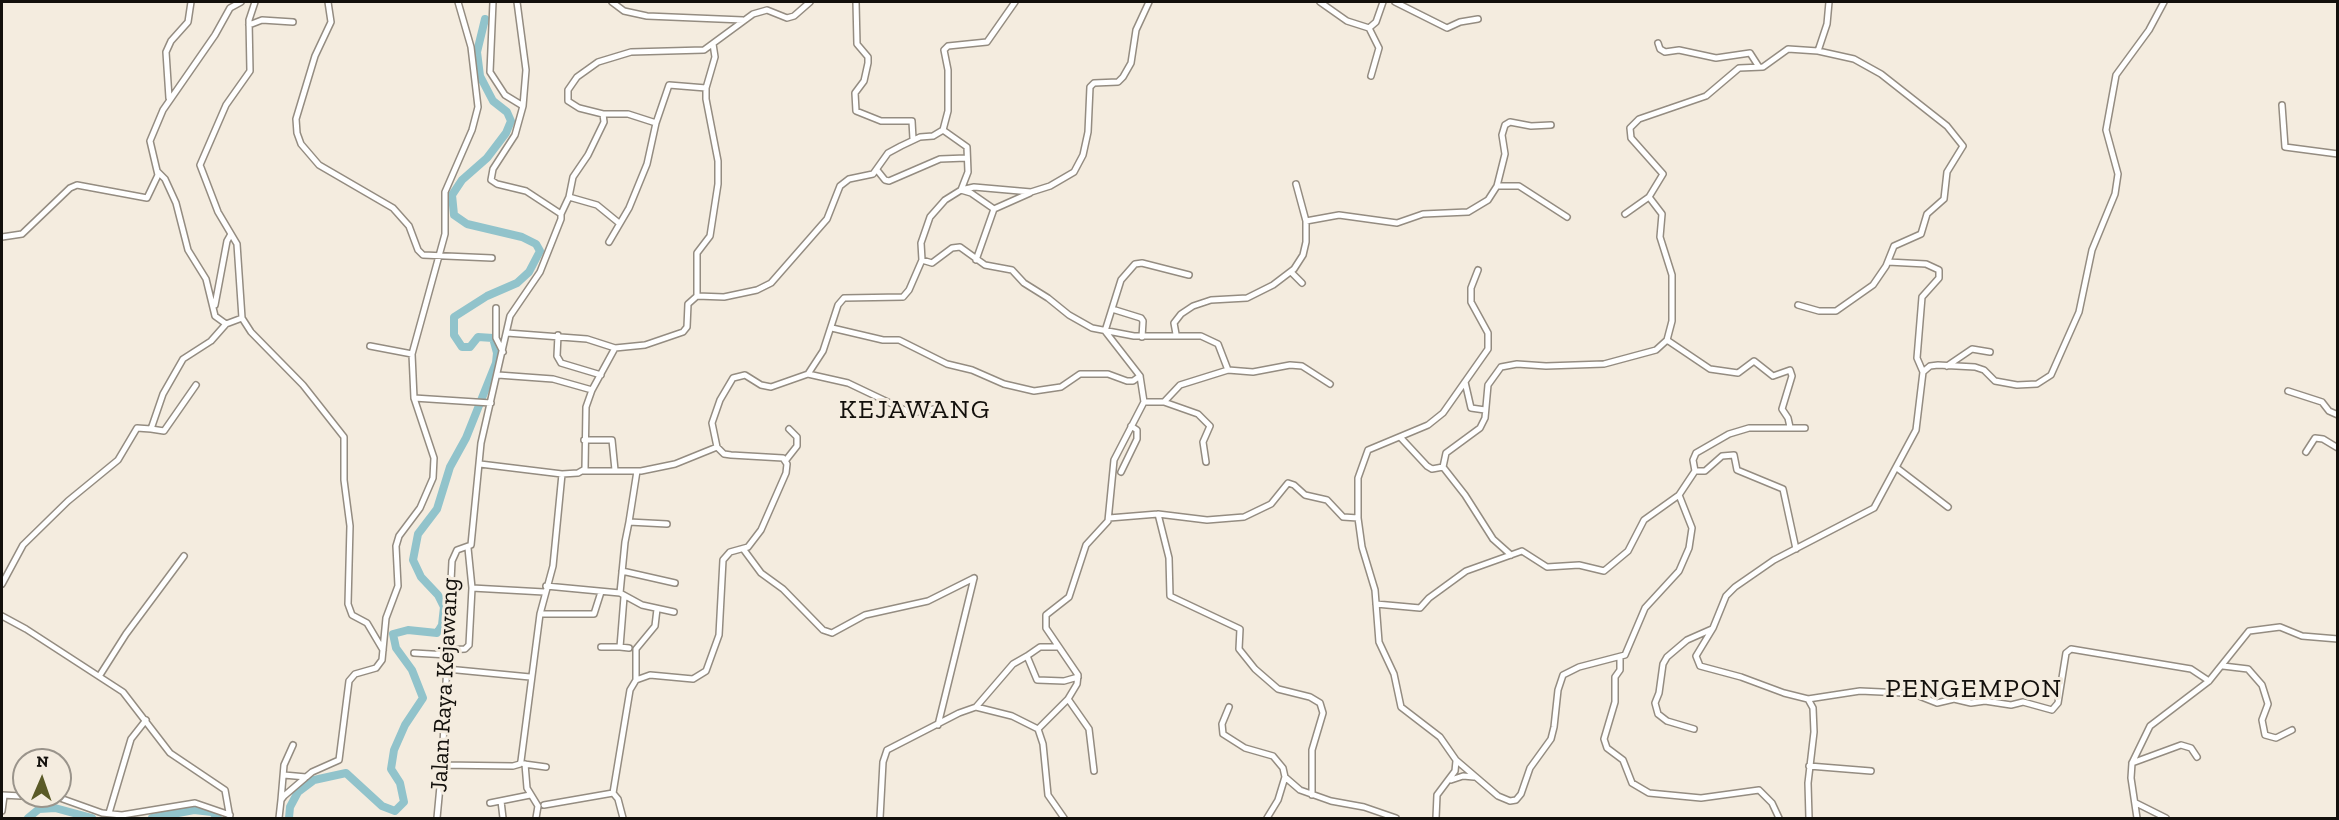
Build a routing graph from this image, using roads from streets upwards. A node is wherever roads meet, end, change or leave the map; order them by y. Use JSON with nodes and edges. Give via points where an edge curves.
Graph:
{"nodes":[{"id":1,"x":191,"y":2,"type":"edge"},
{"id":2,"x":242,"y":2,"type":"edge"},
{"id":3,"x":255,"y":2,"type":"edge"},
{"id":4,"x":328,"y":2,"type":"edge"},
{"id":5,"x":493,"y":2,"type":"edge"},
{"id":6,"x":517,"y":2,"type":"edge"},
{"id":7,"x":612,"y":2,"type":"edge"},
{"id":8,"x":810,"y":2,"type":"edge"},
{"id":9,"x":856,"y":2,"type":"edge"},
{"id":10,"x":1015,"y":2,"type":"edge"},
{"id":11,"x":1149,"y":2,"type":"edge"},
{"id":12,"x":1320,"y":2,"type":"edge"},
{"id":13,"x":1383,"y":2,"type":"edge"},
{"id":14,"x":1395,"y":2,"type":"edge"},
{"id":15,"x":2164,"y":2,"type":"edge"},
{"id":16,"x":459,"y":3,"type":"edge"},
{"id":17,"x":1828,"y":3,"type":"edge"},
{"id":18,"x":1478,"y":19,"type":"dead end"},
{"id":19,"x":743,"y":21,"type":"junction"},
{"id":20,"x":292,"y":22,"type":"dead end"},
{"id":21,"x":249,"y":25,"type":"junction"},
{"id":22,"x":1369,"y":28,"type":"junction"},
{"id":23,"x":1658,"y":43,"type":"dead end"},
{"id":24,"x":713,"y":44,"type":"junction"},
{"id":25,"x":1818,"y":51,"type":"junction"},
{"id":26,"x":1759,"y":67,"type":"junction"},
{"id":27,"x":1371,"y":76,"type":"dead end"},
{"id":28,"x":706,"y":88,"type":"junction"},
{"id":29,"x":169,"y":100,"type":"junction"},
{"id":30,"x":2282,"y":105,"type":"dead end"},
{"id":31,"x":523,"y":106,"type":"junction"},
{"id":32,"x":603,"y":114,"type":"junction"},
{"id":33,"x":656,"y":123,"type":"junction"},
{"id":34,"x":1551,"y":125,"type":"dead end"},
{"id":35,"x":943,"y":130,"type":"junction"},
{"id":36,"x":913,"y":140,"type":"junction"},
{"id":37,"x":2337,"y":154,"type":"edge"},
{"id":38,"x":966,"y":158,"type":"junction"},
{"id":39,"x":877,"y":170,"type":"junction"},
{"id":40,"x":158,"y":172,"type":"junction"},
{"id":41,"x":1296,"y":184,"type":"dead end"},
{"id":42,"x":1497,"y":186,"type":"junction"},
{"id":43,"x":961,"y":190,"type":"junction"},
{"id":44,"x":1031,"y":192,"type":"junction"},
{"id":45,"x":569,"y":197,"type":"junction"},
{"id":46,"x":1649,"y":197,"type":"junction"},
{"id":47,"x":994,"y":209,"type":"junction"},
{"id":48,"x":561,"y":214,"type":"junction"},
{"id":49,"x":1625,"y":214,"type":"dead end"},
{"id":50,"x":1567,"y":217,"type":"dead end"},
{"id":51,"x":1306,"y":221,"type":"junction"},
{"id":52,"x":620,"y":223,"type":"junction"},
{"id":53,"x":231,"y":234,"type":"junction"},
{"id":54,"x":2,"y":237,"type":"edge"},
{"id":55,"x":609,"y":242,"type":"dead end"},
{"id":56,"x":439,"y":257,"type":"junction"},
{"id":57,"x":492,"y":258,"type":"dead end"},
{"id":58,"x":922,"y":260,"type":"junction"},
{"id":59,"x":976,"y":260,"type":"junction"},
{"id":60,"x":1888,"y":262,"type":"junction"},
{"id":61,"x":1478,"y":270,"type":"dead end"},
{"id":62,"x":1291,"y":272,"type":"junction"},
{"id":63,"x":1189,"y":275,"type":"dead end"},
{"id":64,"x":1302,"y":283,"type":"dead end"},
{"id":65,"x":697,"y":296,"type":"junction"},
{"id":66,"x":1798,"y":305,"type":"dead end"},
{"id":67,"x":214,"y":306,"type":"junction"},
{"id":68,"x":496,"y":308,"type":"dead end"},
{"id":69,"x":1112,"y":309,"type":"junction"},
{"id":70,"x":242,"y":318,"type":"junction"},
{"id":71,"x":226,"y":324,"type":"junction"},
{"id":72,"x":832,"y":328,"type":"junction"},
{"id":73,"x":1105,"y":331,"type":"junction"},
{"id":74,"x":507,"y":333,"type":"junction"},
{"id":75,"x":1176,"y":334,"type":"junction"},
{"id":76,"x":558,"y":335,"type":"junction"},
{"id":77,"x":1142,"y":337,"type":"junction"},
{"id":78,"x":1667,"y":340,"type":"junction"},
{"id":79,"x":370,"y":346,"type":"dead end"},
{"id":80,"x":615,"y":348,"type":"junction"},
{"id":81,"x":503,"y":352,"type":"junction"},
{"id":82,"x":1990,"y":352,"type":"dead end"},
{"id":83,"x":412,"y":354,"type":"junction"},
{"id":84,"x":1947,"y":366,"type":"junction"},
{"id":85,"x":1228,"y":370,"type":"junction"},
{"id":86,"x":1923,"y":372,"type":"junction"},
{"id":87,"x":808,"y":374,"type":"junction"},
{"id":88,"x":498,"y":375,"type":"junction"},
{"id":89,"x":601,"y":375,"type":"junction"},
{"id":90,"x":1140,"y":376,"type":"junction"},
{"id":91,"x":1466,"y":382,"type":"junction"},
{"id":92,"x":1330,"y":384,"type":"dead end"},
{"id":93,"x":196,"y":385,"type":"dead end"},
{"id":94,"x":592,"y":390,"type":"junction"},
{"id":95,"x":2288,"y":391,"type":"dead end"},
{"id":96,"x":414,"y":398,"type":"junction"},
{"id":97,"x":1144,"y":402,"type":"junction"},
{"id":98,"x":1164,"y":402,"type":"junction"},
{"id":99,"x":491,"y":403,"type":"junction"},
{"id":100,"x":933,"y":410,"type":"dead end"},
{"id":101,"x":1485,"y":410,"type":"junction"},
{"id":102,"x":2337,"y":415,"type":"edge"},
{"id":103,"x":1131,"y":426,"type":"junction"},
{"id":104,"x":1790,"y":427,"type":"junction"},
{"id":105,"x":1805,"y":428,"type":"dead end"},
{"id":106,"x":151,"y":429,"type":"junction"},
{"id":107,"x":789,"y":429,"type":"dead end"},
{"id":108,"x":1401,"y":438,"type":"junction"},
{"id":109,"x":585,"y":440,"type":"junction"},
{"id":110,"x":717,"y":447,"type":"junction"},
{"id":111,"x":2337,"y":448,"type":"edge"},
{"id":112,"x":2306,"y":452,"type":"dead end"},
{"id":113,"x":786,"y":460,"type":"junction"},
{"id":114,"x":1206,"y":462,"type":"dead end"},
{"id":115,"x":480,"y":464,"type":"junction"},
{"id":116,"x":1443,"y":467,"type":"junction"},
{"id":117,"x":1897,"y":468,"type":"junction"},
{"id":118,"x":615,"y":470,"type":"junction"},
{"id":119,"x":583,"y":471,"type":"junction"},
{"id":120,"x":637,"y":471,"type":"junction"},
{"id":121,"x":1695,"y":471,"type":"junction"},
{"id":122,"x":1121,"y":472,"type":"dead end"},
{"id":123,"x":562,"y":474,"type":"junction"},
{"id":124,"x":1679,"y":495,"type":"junction"},
{"id":125,"x":1948,"y":507,"type":"dead end"},
{"id":126,"x":1158,"y":514,"type":"junction"},
{"id":127,"x":1109,"y":518,"type":"junction"},
{"id":128,"x":1358,"y":518,"type":"junction"},
{"id":129,"x":629,"y":522,"type":"junction"},
{"id":130,"x":667,"y":524,"type":"dead end"},
{"id":131,"x":468,"y":548,"type":"junction"},
{"id":132,"x":1796,"y":549,"type":"junction"},
{"id":133,"x":744,"y":550,"type":"junction"},
{"id":134,"x":1511,"y":555,"type":"junction"},
{"id":135,"x":184,"y":556,"type":"dead end"},
{"id":136,"x":622,"y":571,"type":"junction"},
{"id":137,"x":2,"y":584,"type":"edge"},
{"id":138,"x":675,"y":584,"type":"dead end"},
{"id":139,"x":472,"y":588,"type":"junction"},
{"id":140,"x":545,"y":589,"type":"junction"},
{"id":141,"x":601,"y":591,"type":"junction"},
{"id":142,"x":622,"y":595,"type":"junction"},
{"id":143,"x":1376,"y":604,"type":"junction"},
{"id":144,"x":657,"y":609,"type":"junction"},
{"id":145,"x":674,"y":612,"type":"dead end"},
{"id":146,"x":540,"y":614,"type":"junction"},
{"id":147,"x":3,"y":616,"type":"edge"},
{"id":148,"x":1713,"y":628,"type":"junction"},
{"id":149,"x":2337,"y":639,"type":"edge"},
{"id":150,"x":601,"y":647,"type":"dead end"},
{"id":151,"x":620,"y":647,"type":"junction"},
{"id":152,"x":1058,"y":647,"type":"junction"},
{"id":153,"x":628,"y":648,"type":"dead end"},
{"id":154,"x":384,"y":651,"type":"junction"},
{"id":155,"x":448,"y":652,"type":"junction"},
{"id":156,"x":414,"y":653,"type":"dead end"},
{"id":157,"x":1028,"y":656,"type":"junction"},
{"id":158,"x":1620,"y":658,"type":"junction"},
{"id":159,"x":2223,"y":666,"type":"junction"},
{"id":160,"x":447,"y":669,"type":"junction"},
{"id":161,"x":100,"y":675,"type":"junction"},
{"id":162,"x":530,"y":677,"type":"junction"},
{"id":163,"x":1078,"y":677,"type":"junction"},
{"id":164,"x":636,"y":680,"type":"junction"},
{"id":165,"x":2209,"y":681,"type":"junction"},
{"id":166,"x":1068,"y":699,"type":"junction"},
{"id":167,"x":1808,"y":699,"type":"junction"},
{"id":168,"x":976,"y":707,"type":"junction"},
{"id":169,"x":1229,"y":707,"type":"dead end"},
{"id":170,"x":146,"y":720,"type":"junction"},
{"id":171,"x":938,"y":725,"type":"junction"},
{"id":172,"x":1038,"y":729,"type":"junction"},
{"id":173,"x":1694,"y":729,"type":"dead end"},
{"id":174,"x":2292,"y":730,"type":"dead end"},
{"id":175,"x":293,"y":745,"type":"dead end"},
{"id":176,"x":2197,"y":757,"type":"dead end"},
{"id":177,"x":1456,"y":760,"type":"junction"},
{"id":178,"x":2132,"y":763,"type":"junction"},
{"id":179,"x":523,"y":764,"type":"junction"},
{"id":180,"x":442,"y":765,"type":"junction"},
{"id":181,"x":1809,"y":766,"type":"junction"},
{"id":182,"x":546,"y":767,"type":"dead end"},
{"id":183,"x":1094,"y":771,"type":"dead end"},
{"id":184,"x":1871,"y":771,"type":"dead end"},
{"id":185,"x":284,"y":775,"type":"junction"},
{"id":186,"x":306,"y":777,"type":"junction"},
{"id":187,"x":1285,"y":777,"type":"junction"},
{"id":188,"x":1475,"y":777,"type":"junction"},
{"id":189,"x":1445,"y":784,"type":"junction"},
{"id":190,"x":614,"y":793,"type":"junction"},
{"id":191,"x":530,"y":795,"type":"junction"},
{"id":192,"x":1312,"y":795,"type":"junction"},
{"id":193,"x":3,"y":796,"type":"edge"},
{"id":194,"x":280,"y":800,"type":"junction"},
{"id":195,"x":501,"y":801,"type":"junction"},
{"id":196,"x":490,"y":803,"type":"dead end"},
{"id":197,"x":2136,"y":804,"type":"junction"},
{"id":198,"x":544,"y":805,"type":"dead end"},
{"id":199,"x":2,"y":811,"type":"edge"},
{"id":200,"x":109,"y":813,"type":"junction"},
{"id":201,"x":121,"y":817,"type":"edge"},
{"id":202,"x":230,"y":817,"type":"edge"},
{"id":203,"x":279,"y":819,"type":"edge"},
{"id":204,"x":437,"y":819,"type":"edge"},
{"id":205,"x":503,"y":819,"type":"edge"},
{"id":206,"x":536,"y":819,"type":"edge"},
{"id":207,"x":623,"y":819,"type":"edge"},
{"id":208,"x":880,"y":819,"type":"edge"},
{"id":209,"x":1064,"y":819,"type":"edge"},
{"id":210,"x":1268,"y":819,"type":"edge"},
{"id":211,"x":1396,"y":819,"type":"edge"},
{"id":212,"x":1436,"y":819,"type":"edge"},
{"id":213,"x":1779,"y":819,"type":"edge"},
{"id":214,"x":1809,"y":819,"type":"edge"},
{"id":215,"x":2137,"y":819,"type":"edge"},
{"id":216,"x":2166,"y":819,"type":"edge"}],
"edges":[{"from":1,"to":29,"type":"street","via":[[188,22],[166,52]]},
{"from":2,"to":29,"type":"street","via":[[230,8]]},
{"from":3,"to":21,"type":"street"},
{"from":4,"to":56,"type":"street","via":[[331,22],[315,56],[296,119],[301,144],[319,165],[393,208],[408,226],[420,253]]},
{"from":5,"to":31,"type":"street","via":[[490,72],[505,94]]},
{"from":6,"to":31,"type":"street","via":[[526,70]]},
{"from":7,"to":19,"type":"street","via":[[624,11],[647,16]]},
{"from":8,"to":19,"type":"street","via":[[794,16],[782,17],[767,10]]},
{"from":9,"to":36,"type":"street","via":[[857,44],[868,57],[868,63],[864,81],[855,93],[856,111],[881,121],[912,121]]},
{"from":10,"to":35,"type":"street","via":[[987,42],[948,46],[944,50],[948,111]]},
{"from":11,"to":44,"type":"street","via":[[1136,30],[1131,63],[1123,77],[1118,82],[1094,83],[1090,87],[1088,132],[1079,166],[1067,177]]},
{"from":12,"to":22,"type":"street","via":[[1347,21]]},
{"from":13,"to":22,"type":"street","via":[[1376,22]]},
{"from":14,"to":18,"type":"street","via":[[1447,28]]},
{"from":15,"to":84,"type":"street","via":[[2116,75],[2106,130],[2118,174],[2115,194],[2092,250],[2079,312],[2055,369],[2042,382],[2017,385],[1995,381],[1981,368]]},
{"from":16,"to":56,"type":"street","via":[[471,47],[478,98],[472,130],[445,192],[445,234]]},
{"from":17,"to":25,"type":"street","via":[[1824,39]]},
{"from":19,"to":24,"type":"street"},
{"from":20,"to":21,"type":"street","via":[[262,20]]},
{"from":21,"to":53,"type":"street","via":[[249,71],[226,105],[200,165]]},
{"from":22,"to":27,"type":"street","via":[[1379,48]]},
{"from":23,"to":26,"type":"street","via":[[1665,52],[1679,50],[1716,58],[1750,53]]},
{"from":24,"to":28,"type":"street","via":[[714,64]]},
{"from":24,"to":32,"type":"street","via":[[696,52],[631,52],[591,66],[572,82],[567,99],[579,108]]},
{"from":25,"to":26,"type":"street","via":[[1788,49]]},
{"from":25,"to":60,"type":"street","via":[[1854,59],[1875,70],[1947,126],[1963,146],[1947,172],[1944,199],[1926,214],[1921,234],[1894,246]]},
{"from":26,"to":46,"type":"street","via":[[1739,68],[1706,96],[1634,123],[1631,138],[1663,172]]},
{"from":28,"to":33,"type":"street","via":[[669,85]]},
{"from":28,"to":65,"type":"street","via":[[718,184],[710,236],[697,253]]},
{"from":29,"to":40,"type":"street","via":[[150,141]]},
{"from":30,"to":37,"type":"street","via":[[2285,147]]},
{"from":31,"to":48,"type":"street","via":[[515,135],[493,169],[491,180],[526,191]]},
{"from":32,"to":33,"type":"street","via":[[628,114]]},
{"from":32,"to":45,"type":"street","name":"Jalan Raya Kejawang","via":[[602,130],[573,177]]},
{"from":33,"to":52,"type":"street","via":[[647,164]]},
{"from":34,"to":42,"type":"street","via":[[1505,125],[1505,154]]},
{"from":35,"to":36,"type":"street"},
{"from":35,"to":38,"type":"street","via":[[964,142]]},
{"from":36,"to":39,"type":"street","via":[[888,153]]},
{"from":38,"to":39,"type":"street","via":[[932,161],[889,181]]},
{"from":38,"to":43,"type":"street","via":[[968,172]]},
{"from":39,"to":65,"type":"street","via":[[840,186],[827,219],[771,284],[724,297]]},
{"from":40,"to":54,"type":"street","via":[[146,199],[91,186],[74,186],[24,232]]},
{"from":40,"to":67,"type":"street","via":[[176,203],[188,250],[206,279]]},
{"from":41,"to":51,"type":"street"},
{"from":42,"to":50,"type":"street","via":[[1519,186]]},
{"from":42,"to":51,"type":"street","via":[[1488,200],[1468,212],[1423,214],[1397,223],[1346,215]]},
{"from":43,"to":44,"type":"street"},
{"from":43,"to":47,"type":"street"},
{"from":43,"to":58,"type":"street","via":[[930,217],[921,243]]},
{"from":44,"to":47,"type":"street"},
{"from":45,"to":48,"type":"street","name":"Jalan Raya Kejawang"},
{"from":45,"to":52,"type":"street","via":[[597,205]]},
{"from":46,"to":49,"type":"street"},
{"from":46,"to":78,"type":"street","via":[[1663,219],[1660,237],[1672,275],[1672,321]]},
{"from":47,"to":59,"type":"street"},
{"from":48,"to":74,"type":"street","name":"Jalan Raya Kejawang","via":[[540,272],[510,316]]},
{"from":51,"to":62,"type":"street","via":[[1303,255]]},
{"from":52,"to":55,"type":"street"},
{"from":53,"to":67,"type":"street"},
{"from":53,"to":70,"type":"street","via":[[239,255]]},
{"from":56,"to":57,"type":"street"},
{"from":56,"to":83,"type":"street"},
{"from":58,"to":59,"type":"street","via":[[932,263],[956,247]]},
{"from":58,"to":72,"type":"street","via":[[906,295],[844,298]]},
{"from":59,"to":73,"type":"street","via":[[1012,270],[1082,324]]},
{"from":60,"to":66,"type":"street","via":[[1873,285],[1841,309],[1819,311]]},
{"from":60,"to":86,"type":"street","via":[[1926,264],[1939,270],[1939,278],[1922,297],[1917,358]]},
{"from":61,"to":91,"type":"street","via":[[1471,302],[1490,339]]},
{"from":62,"to":64,"type":"street"},
{"from":62,"to":75,"type":"street","via":[[1247,298],[1211,300],[1193,306],[1174,323]]},
{"from":63,"to":69,"type":"street","via":[[1135,264],[1121,280]]},
{"from":65,"to":80,"type":"street","via":[[688,304],[687,327],[682,332],[645,345]]},
{"from":67,"to":71,"type":"street","via":[[216,318]]},
{"from":68,"to":81,"type":"street","via":[[496,338]]},
{"from":69,"to":73,"type":"street"},
{"from":69,"to":77,"type":"street","via":[[1141,318]]},
{"from":70,"to":71,"type":"street"},
{"from":70,"to":154,"type":"street","via":[[298,378],[344,437],[350,526],[348,604],[352,615],[367,623]]},
{"from":71,"to":106,"type":"street","via":[[211,341],[183,359],[163,394]]},
{"from":72,"to":87,"type":"street"},
{"from":72,"to":90,"type":"street","via":[[898,340],[947,364],[1034,391],[1061,387],[1080,374],[1108,374],[1127,381]]},
{"from":73,"to":77,"type":"street"},
{"from":73,"to":90,"type":"street"},
{"from":74,"to":76,"type":"street"},
{"from":74,"to":81,"type":"street","name":"Jalan Raya Kejawang"},
{"from":75,"to":77,"type":"street"},
{"from":75,"to":85,"type":"street","via":[[1212,339],[1223,351]]},
{"from":76,"to":80,"type":"street","via":[[603,342]]},
{"from":76,"to":89,"type":"street","via":[[557,356],[561,363]]},
{"from":78,"to":101,"type":"street","via":[[1656,350],[1604,364],[1506,365],[1497,370],[1488,385]]},
{"from":78,"to":104,"type":"street","via":[[1710,369],[1738,373],[1754,361],[1773,376],[1791,371],[1782,409]]},
{"from":79,"to":83,"type":"street"},
{"from":80,"to":89,"type":"street"},
{"from":81,"to":88,"type":"street","name":"Jalan Raya Kejawang"},
{"from":82,"to":84,"type":"street","via":[[1972,349]]},
{"from":83,"to":96,"type":"street"},
{"from":84,"to":86,"type":"street","via":[[1930,366]]},
{"from":85,"to":92,"type":"street","via":[[1253,372],[1302,366]]},
{"from":85,"to":98,"type":"street","via":[[1180,385]]},
{"from":86,"to":117,"type":"street","via":[[1916,430]]},
{"from":87,"to":100,"type":"street","via":[[848,383],[911,413]]},
{"from":87,"to":110,"type":"street","via":[[771,387],[745,375],[733,378],[712,423]]},
{"from":88,"to":94,"type":"street","via":[[553,379]]},
{"from":88,"to":99,"type":"street","name":"Jalan Raya Kejawang"},
{"from":89,"to":94,"type":"street"},
{"from":90,"to":97,"type":"street"},
{"from":91,"to":101,"type":"street","via":[[1471,408]]},
{"from":91,"to":108,"type":"street","via":[[1443,413]]},
{"from":93,"to":106,"type":"street","via":[[164,431]]},
{"from":94,"to":109,"type":"street","via":[[586,408]]},
{"from":95,"to":102,"type":"street","via":[[2322,402]]},
{"from":96,"to":99,"type":"street"},
{"from":96,"to":154,"type":"street","via":[[435,471],[424,501],[396,546],[398,586],[386,618]]},
{"from":97,"to":98,"type":"street"},
{"from":97,"to":103,"type":"street"},
{"from":98,"to":114,"type":"street","via":[[1198,414],[1210,426],[1203,442]]},
{"from":99,"to":115,"type":"street","name":"Jalan Raya Kejawang"},
{"from":101,"to":116,"type":"street","via":[[1480,428],[1446,453]]},
{"from":103,"to":122,"type":"street","via":[[1137,429],[1137,439]]},
{"from":103,"to":127,"type":"street","via":[[1114,460]]},
{"from":104,"to":105,"type":"street"},
{"from":104,"to":121,"type":"street","via":[[1749,428],[1729,434],[1696,453]]},
{"from":106,"to":137,"type":"street","via":[[137,428],[118,460],[68,501],[24,545]]},
{"from":107,"to":113,"type":"street","via":[[797,437],[797,446]]},
{"from":108,"to":116,"type":"street","via":[[1427,466]]},
{"from":108,"to":128,"type":"street","via":[[1368,450],[1358,478]]},
{"from":109,"to":118,"type":"street","via":[[612,441]]},
{"from":109,"to":119,"type":"street"},
{"from":110,"to":113,"type":"street","via":[[724,454]]},
{"from":110,"to":120,"type":"street","via":[[675,464]]},
{"from":111,"to":112,"type":"street","via":[[2315,438]]},
{"from":113,"to":133,"type":"street","via":[[786,473],[761,530]]},
{"from":115,"to":123,"type":"street"},
{"from":115,"to":131,"type":"street","name":"Jalan Raya Kejawang"},
{"from":116,"to":134,"type":"street","via":[[1493,539]]},
{"from":117,"to":125,"type":"street"},
{"from":117,"to":132,"type":"street","via":[[1869,511]]},
{"from":118,"to":119,"type":"street"},
{"from":118,"to":120,"type":"street"},
{"from":119,"to":123,"type":"street"},
{"from":120,"to":129,"type":"street"},
{"from":121,"to":124,"type":"street"},
{"from":121,"to":132,"type":"street","via":[[1706,471],[1722,456],[1734,455],[1737,470],[1783,489]]},
{"from":123,"to":140,"type":"street","via":[[552,566]]},
{"from":124,"to":134,"type":"street","via":[[1644,520],[1628,551],[1604,571],[1579,564],[1546,567],[1522,551]]},
{"from":124,"to":158,"type":"street","via":[[1692,528],[1685,560],[1645,608],[1628,651]]},
{"from":126,"to":127,"type":"street"},
{"from":126,"to":128,"type":"street","via":[[1207,520],[1244,517],[1271,504],[1288,483],[1305,495],[1327,500],[1343,517]]},
{"from":126,"to":192,"type":"street","via":[[1169,558],[1170,596],[1240,629],[1239,649],[1255,669],[1278,689],[1310,697],[1320,704],[1323,713],[1312,750]]},
{"from":127,"to":152,"type":"street","via":[[1086,545],[1069,597],[1046,615],[1046,628]]},
{"from":128,"to":143,"type":"street"},
{"from":129,"to":130,"type":"street"},
{"from":129,"to":136,"type":"street"},
{"from":131,"to":139,"type":"street"},
{"from":131,"to":155,"type":"street","name":"Jalan Raya Kejawang","via":[[457,550],[452,561]]},
{"from":132,"to":148,"type":"street","via":[[1735,587],[1726,596]]},
{"from":133,"to":164,"type":"street","via":[[730,552],[723,560],[719,635],[702,675],[693,679],[650,675]]},
{"from":133,"to":171,"type":"street","via":[[761,573],[823,630],[832,633],[865,615],[928,601],[974,578]]},
{"from":134,"to":143,"type":"street","via":[[1466,571],[1420,608]]},
{"from":135,"to":161,"type":"street"},
{"from":136,"to":138,"type":"street"},
{"from":136,"to":142,"type":"street"},
{"from":139,"to":140,"type":"street"},
{"from":139,"to":155,"type":"street","via":[[468,646]]},
{"from":140,"to":141,"type":"street"},
{"from":140,"to":146,"type":"street"},
{"from":141,"to":142,"type":"street"},
{"from":141,"to":146,"type":"street","via":[[594,614]]},
{"from":142,"to":144,"type":"street"},
{"from":142,"to":151,"type":"street"},
{"from":143,"to":177,"type":"street","via":[[1379,642],[1394,674],[1401,707],[1440,737]]},
{"from":144,"to":145,"type":"street"},
{"from":144,"to":164,"type":"street","via":[[655,626],[636,649]]},
{"from":146,"to":162,"type":"street"},
{"from":147,"to":161,"type":"street"},
{"from":148,"to":167,"type":"street","via":[[1696,656],[1700,666]]},
{"from":148,"to":173,"type":"street","via":[[1688,640],[1667,657],[1655,704],[1658,714],[1667,721]]},
{"from":149,"to":159,"type":"street","via":[[2302,636],[2280,627],[2251,630]]},
{"from":150,"to":151,"type":"street"},
{"from":151,"to":153,"type":"street"},
{"from":152,"to":157,"type":"street","via":[[1040,647]]},
{"from":152,"to":163,"type":"street","via":[[1076,668]]},
{"from":154,"to":186,"type":"street","via":[[380,664],[355,674],[349,681],[339,760]]},
{"from":155,"to":156,"type":"street"},
{"from":155,"to":160,"type":"street","name":"Jalan Raya Kejawang"},
{"from":157,"to":163,"type":"street","via":[[1037,680]]},
{"from":157,"to":168,"type":"street","via":[[1013,664]]},
{"from":158,"to":188,"type":"street","via":[[1579,667],[1563,675],[1553,734],[1530,768],[1516,800],[1498,796]]},
{"from":158,"to":213,"type":"street","via":[[1615,702],[1604,739],[1607,748],[1623,759],[1632,783],[1649,793],[1701,798],[1759,790],[1772,803]]},
{"from":159,"to":165,"type":"street"},
{"from":159,"to":174,"type":"street","via":[[2248,669],[2262,684],[2268,704],[2262,720],[2265,735],[2276,738]]},
{"from":160,"to":162,"type":"street"},
{"from":160,"to":180,"type":"street","name":"Jalan Raya Kejawang"},
{"from":161,"to":170,"type":"street","via":[[123,692]]},
{"from":162,"to":179,"type":"street"},
{"from":163,"to":166,"type":"street"},
{"from":164,"to":190,"type":"street","via":[[630,690]]},
{"from":165,"to":167,"type":"street","via":[[2191,669],[2071,649],[2066,653],[2058,703],[2052,710],[2023,702],[2011,705],[1954,699],[1936,703],[1914,694],[1860,691]]},
{"from":165,"to":178,"type":"street","via":[[2154,721]]},
{"from":166,"to":172,"type":"street"},
{"from":166,"to":183,"type":"street","via":[[1089,729]]},
{"from":167,"to":181,"type":"street","via":[[1814,732]]},
{"from":168,"to":171,"type":"street"},
{"from":168,"to":172,"type":"street","via":[[1012,716]]},
{"from":169,"to":187,"type":"street","via":[[1222,734],[1245,748],[1273,756]]},
{"from":170,"to":200,"type":"street","via":[[131,739]]},
{"from":170,"to":202,"type":"street","via":[[170,753],[225,790]]},
{"from":171,"to":208,"type":"street","via":[[887,750]]},
{"from":172,"to":209,"type":"street","via":[[1044,744],[1048,795]]},
{"from":175,"to":185,"type":"street"},
{"from":176,"to":178,"type":"street","via":[[2191,748],[2181,745]]},
{"from":177,"to":188,"type":"street"},
{"from":177,"to":189,"type":"street","via":[[1456,768]]},
{"from":178,"to":197,"type":"street"},
{"from":179,"to":180,"type":"street"},
{"from":179,"to":182,"type":"street"},
{"from":179,"to":191,"type":"street"},
{"from":180,"to":204,"type":"street","name":"Jalan Raya Kejawang"},
{"from":181,"to":184,"type":"street"},
{"from":181,"to":214,"type":"street"},
{"from":185,"to":186,"type":"street"},
{"from":185,"to":194,"type":"street"},
{"from":186,"to":194,"type":"street"},
{"from":187,"to":192,"type":"street"},
{"from":187,"to":210,"type":"street"},
{"from":188,"to":189,"type":"street","via":[[1457,777]]},
{"from":189,"to":212,"type":"street","via":[[1437,795]]},
{"from":190,"to":198,"type":"street"},
{"from":190,"to":207,"type":"street"},
{"from":191,"to":195,"type":"street"},
{"from":191,"to":206,"type":"street","via":[[538,806]]},
{"from":192,"to":211,"type":"street"},
{"from":193,"to":199,"type":"street"},
{"from":193,"to":200,"type":"street","via":[[60,798]]},
{"from":194,"to":203,"type":"street"},
{"from":195,"to":196,"type":"street"},
{"from":195,"to":205,"type":"street"},
{"from":197,"to":215,"type":"street"},
{"from":197,"to":216,"type":"street"},
{"from":200,"to":201,"type":"street"},
{"from":201,"to":202,"type":"street","via":[[191,803]]}]}
